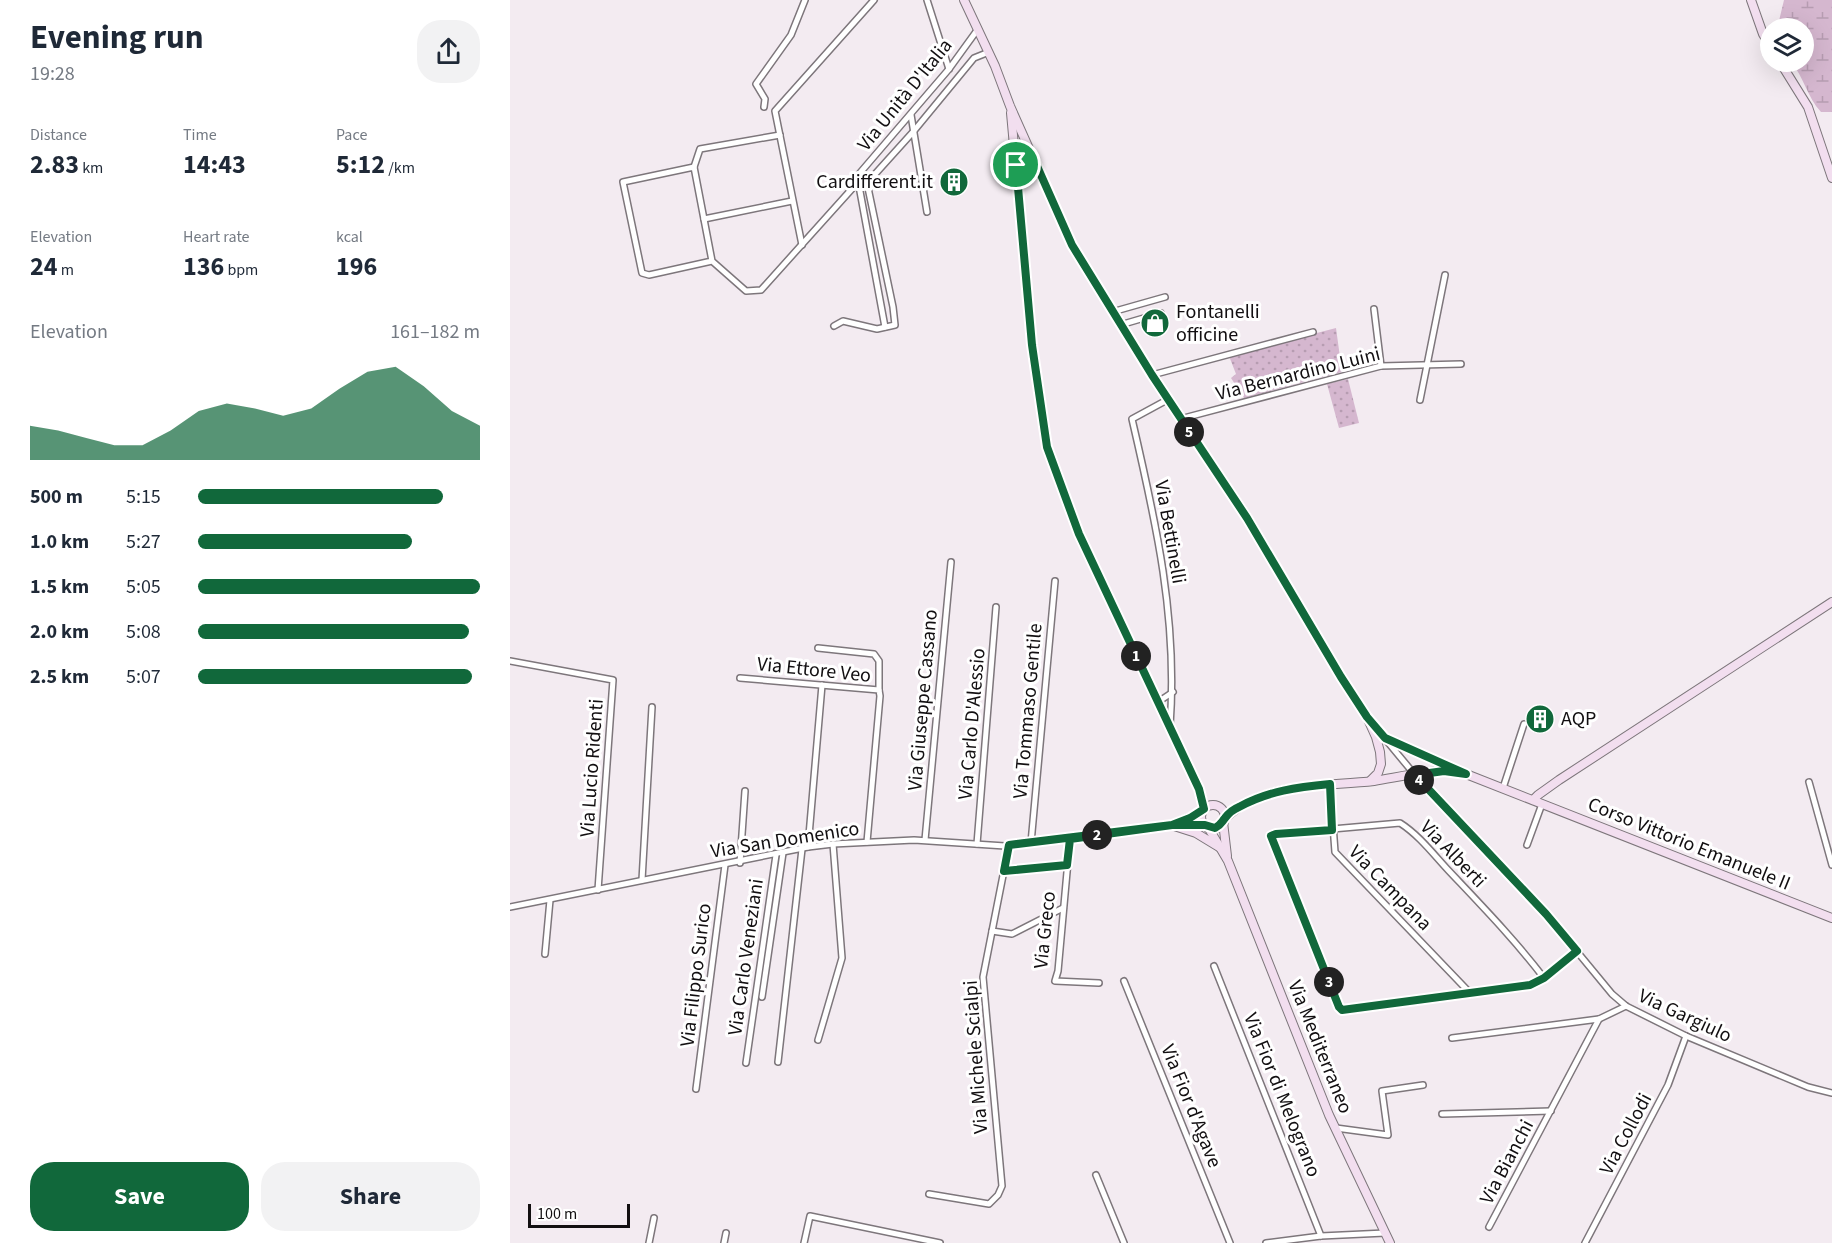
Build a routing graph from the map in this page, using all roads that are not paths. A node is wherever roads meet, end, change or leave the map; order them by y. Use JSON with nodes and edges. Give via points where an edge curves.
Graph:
{"nodes":[{"id":1,"x":805,"y":0,"type":"edge"},
{"id":2,"x":874,"y":0,"type":"edge"},
{"id":3,"x":927,"y":0,"type":"edge"},
{"id":4,"x":964,"y":0,"type":"edge"},
{"id":5,"x":1751,"y":0,"type":"edge"},
{"id":6,"x":1760,"y":26,"type":"edge"},
{"id":7,"x":978,"y":29,"type":"junction"},
{"id":8,"x":989,"y":52,"type":"junction"},
{"id":9,"x":949,"y":69,"type":"junction"},
{"id":10,"x":1786,"y":72,"type":"edge"},
{"id":11,"x":1010,"y":106,"type":"junction"},
{"id":12,"x":764,"y":107,"type":"dead end"},
{"id":13,"x":911,"y":115,"type":"junction"},
{"id":14,"x":914,"y":132,"type":"junction"},
{"id":15,"x":780,"y":135,"type":"junction"},
{"id":16,"x":1033,"y":157,"type":"junction"},
{"id":17,"x":1016,"y":165,"type":"junction"},
{"id":18,"x":693,"y":167,"type":"junction"},
{"id":19,"x":1832,"y":178,"type":"edge"},
{"id":20,"x":859,"y":181,"type":"junction"},
{"id":21,"x":867,"y":183,"type":"junction"},
{"id":22,"x":792,"y":201,"type":"junction"},
{"id":23,"x":927,"y":213,"type":"dead end"},
{"id":24,"x":704,"y":219,"type":"junction"},
{"id":25,"x":802,"y":245,"type":"junction"},
{"id":26,"x":712,"y":261,"type":"junction"},
{"id":27,"x":1445,"y":275,"type":"dead end"},
{"id":28,"x":1165,"y":297,"type":"dead end"},
{"id":29,"x":1374,"y":309,"type":"dead end"},
{"id":30,"x":1112,"y":312,"type":"junction"},
{"id":31,"x":1164,"y":322,"type":"dead end"},
{"id":32,"x":1119,"y":325,"type":"junction"},
{"id":33,"x":834,"y":326,"type":"dead end"},
{"id":34,"x":888,"y":327,"type":"junction"},
{"id":35,"x":1313,"y":332,"type":"dead end"},
{"id":36,"x":1461,"y":364,"type":"dead end"},
{"id":37,"x":1428,"y":365,"type":"junction"},
{"id":38,"x":1381,"y":366,"type":"junction"},
{"id":39,"x":1152,"y":375,"type":"junction"},
{"id":40,"x":1167,"y":400,"type":"junction"},
{"id":41,"x":1420,"y":400,"type":"dead end"},
{"id":42,"x":1180,"y":419,"type":"junction"},
{"id":43,"x":951,"y":562,"type":"dead end"},
{"id":44,"x":1054,"y":581,"type":"dead end"},
{"id":45,"x":1832,"y":602,"type":"edge"},
{"id":46,"x":996,"y":607,"type":"dead end"},
{"id":47,"x":818,"y":648,"type":"dead end"},
{"id":48,"x":510,"y":661,"type":"edge"},
{"id":49,"x":740,"y":678,"type":"dead end"},
{"id":50,"x":822,"y":685,"type":"junction"},
{"id":51,"x":879,"y":690,"type":"junction"},
{"id":52,"x":1173,"y":692,"type":"junction"},
{"id":53,"x":1158,"y":702,"type":"junction"},
{"id":54,"x":652,"y":707,"type":"dead end"},
{"id":55,"x":1367,"y":717,"type":"junction"},
{"id":56,"x":1524,"y":724,"type":"dead end"},
{"id":57,"x":1170,"y":728,"type":"junction"},
{"id":58,"x":1385,"y":738,"type":"junction"},
{"id":59,"x":1466,"y":774,"type":"junction"},
{"id":60,"x":1415,"y":775,"type":"junction"},
{"id":61,"x":1370,"y":781,"type":"junction"},
{"id":62,"x":1809,"y":782,"type":"dead end"},
{"id":63,"x":1330,"y":784,"type":"junction"},
{"id":64,"x":1503,"y":788,"type":"junction"},
{"id":65,"x":745,"y":791,"type":"dead end"},
{"id":66,"x":1533,"y":800,"type":"junction"},
{"id":67,"x":1542,"y":804,"type":"junction"},
{"id":68,"x":1204,"y":810,"type":"junction"},
{"id":69,"x":1224,"y":820,"type":"junction"},
{"id":70,"x":1172,"y":825,"type":"junction"},
{"id":71,"x":1207,"y":826,"type":"junction"},
{"id":72,"x":1332,"y":830,"type":"junction"},
{"id":73,"x":1070,"y":839,"type":"junction"},
{"id":74,"x":926,"y":840,"type":"junction"},
{"id":75,"x":867,"y":842,"type":"junction"},
{"id":76,"x":1032,"y":843,"type":"junction"},
{"id":77,"x":833,"y":844,"type":"junction"},
{"id":78,"x":977,"y":844,"type":"junction"},
{"id":79,"x":1009,"y":845,"type":"junction"},
{"id":80,"x":1527,"y":845,"type":"dead end"},
{"id":81,"x":805,"y":848,"type":"junction"},
{"id":82,"x":1220,"y":848,"type":"junction"},
{"id":83,"x":779,"y":854,"type":"junction"},
{"id":84,"x":1831,"y":857,"type":"edge"},
{"id":85,"x":1228,"y":861,"type":"junction"},
{"id":86,"x":740,"y":862,"type":"junction"},
{"id":87,"x":725,"y":865,"type":"junction"},
{"id":88,"x":1067,"y":865,"type":"junction"},
{"id":89,"x":1832,"y":865,"type":"edge"},
{"id":90,"x":1004,"y":871,"type":"junction"},
{"id":91,"x":642,"y":880,"type":"junction"},
{"id":92,"x":598,"y":890,"type":"junction"},
{"id":93,"x":550,"y":900,"type":"junction"},
{"id":94,"x":510,"y":908,"type":"edge"},
{"id":95,"x":1063,"y":908,"type":"junction"},
{"id":96,"x":1832,"y":918,"type":"edge"},
{"id":97,"x":992,"y":931,"type":"junction"},
{"id":98,"x":1577,"y":951,"type":"junction"},
{"id":99,"x":545,"y":954,"type":"dead end"},
{"id":100,"x":1214,"y":966,"type":"dead end"},
{"id":101,"x":1544,"y":978,"type":"junction"},
{"id":102,"x":1124,"y":981,"type":"dead end"},
{"id":103,"x":1099,"y":983,"type":"dead end"},
{"id":104,"x":1471,"y":994,"type":"junction"},
{"id":105,"x":762,"y":997,"type":"dead end"},
{"id":106,"x":1626,"y":1006,"type":"junction"},
{"id":107,"x":1599,"y":1019,"type":"junction"},
{"id":108,"x":1686,"y":1036,"type":"junction"},
{"id":109,"x":1452,"y":1038,"type":"dead end"},
{"id":110,"x":818,"y":1040,"type":"dead end"},
{"id":111,"x":778,"y":1062,"type":"dead end"},
{"id":112,"x":746,"y":1063,"type":"dead end"},
{"id":113,"x":1423,"y":1085,"type":"dead end"},
{"id":114,"x":696,"y":1089,"type":"dead end"},
{"id":115,"x":1832,"y":1094,"type":"edge"},
{"id":116,"x":1551,"y":1111,"type":"junction"},
{"id":117,"x":1442,"y":1114,"type":"dead end"},
{"id":118,"x":1336,"y":1128,"type":"junction"},
{"id":119,"x":1096,"y":1175,"type":"dead end"},
{"id":120,"x":929,"y":1194,"type":"dead end"},
{"id":121,"x":654,"y":1218,"type":"dead end"},
{"id":122,"x":1489,"y":1227,"type":"dead end"},
{"id":123,"x":726,"y":1233,"type":"dead end"},
{"id":124,"x":1385,"y":1233,"type":"junction"},
{"id":125,"x":1322,"y":1236,"type":"junction"},
{"id":126,"x":649,"y":1243,"type":"edge"},
{"id":127,"x":724,"y":1243,"type":"edge"},
{"id":128,"x":804,"y":1243,"type":"edge"},
{"id":129,"x":940,"y":1243,"type":"edge"},
{"id":130,"x":1124,"y":1243,"type":"edge"},
{"id":131,"x":1230,"y":1243,"type":"edge"},
{"id":132,"x":1266,"y":1243,"type":"edge"},
{"id":133,"x":1390,"y":1243,"type":"edge"},
{"id":134,"x":1585,"y":1243,"type":"edge"}],
"edges":[{"from":1,"to":12,"type":"street","via":[[791,35],[756,84],[765,99]]},
{"from":2,"to":15,"type":"street","via":[[775,111]]},
{"from":3,"to":9,"type":"street"},
{"from":4,"to":7,"type":"main road"},
{"from":5,"to":6,"type":"main road"},
{"from":7,"to":8,"type":"main road"},
{"from":7,"to":9,"type":"street","name":"Via Unità D'Italia"},
{"from":8,"to":11,"type":"main road"},
{"from":8,"to":14,"type":"street","via":[[974,58]]},
{"from":9,"to":13,"type":"street","name":"Via Unità D'Italia"},
{"from":10,"to":19,"type":"main road","via":[[1808,106]]},
{"from":11,"to":16,"type":"main road"},
{"from":11,"to":17,"type":"main road"},
{"from":13,"to":14,"type":"street"},
{"from":13,"to":20,"type":"street","name":"Via Unità D'Italia","via":[[859,174]]},
{"from":14,"to":21,"type":"street"},
{"from":14,"to":23,"type":"street"},
{"from":15,"to":18,"type":"street","via":[[700,149]]},
{"from":15,"to":22,"type":"street"},
{"from":16,"to":17,"type":"main road","via":[[1023,156]]},
{"from":16,"to":30,"type":"main road","via":[[1072,245]]},
{"from":17,"to":53,"type":"main road","via":[[1032,345],[1047,447],[1079,534]]},
{"from":18,"to":24,"type":"street"},
{"from":18,"to":26,"type":"street","via":[[623,182],[642,273],[649,275]]},
{"from":20,"to":21,"type":"street"},
{"from":20,"to":25,"type":"street","name":"Via Unità D'Italia"},
{"from":20,"to":34,"type":"street"},
{"from":21,"to":34,"type":"street","via":[[893,307],[895,325]]},
{"from":22,"to":24,"type":"street"},
{"from":22,"to":25,"type":"street"},
{"from":24,"to":26,"type":"street"},
{"from":25,"to":26,"type":"street","name":"Via Unità D'Italia","via":[[761,290],[746,291]]},
{"from":27,"to":37,"type":"street"},
{"from":28,"to":30,"type":"street"},
{"from":29,"to":38,"type":"street"},
{"from":30,"to":32,"type":"main road"},
{"from":31,"to":32,"type":"street","via":[[1161,313]]},
{"from":32,"to":39,"type":"main road"},
{"from":33,"to":34,"type":"street","via":[[843,321],[877,329]]},
{"from":35,"to":39,"type":"street"},
{"from":36,"to":37,"type":"street","name":"Via Bernardino Luini"},
{"from":37,"to":38,"type":"street","name":"Via Bernardino Luini"},
{"from":37,"to":41,"type":"street"},
{"from":38,"to":42,"type":"street","name":"Via Bernardino Luini"},
{"from":39,"to":40,"type":"main road"},
{"from":40,"to":42,"type":"main road"},
{"from":40,"to":52,"type":"street","name":"Via Bettinelli","via":[[1131,419],[1154,512],[1167,591]]},
{"from":42,"to":55,"type":"main road","via":[[1247,518]]},
{"from":43,"to":74,"type":"street","name":"Via Giuseppe Cassano"},
{"from":44,"to":76,"type":"street","name":"Via Tommaso Gentile"},
{"from":45,"to":66,"type":"main road"},
{"from":46,"to":78,"type":"street","name":"Via Carlo D'Alessio"},
{"from":47,"to":51,"type":"street","via":[[874,654],[879,661]]},
{"from":48,"to":92,"type":"street","name":"Via Lucio Ridenti","via":[[613,680]]},
{"from":49,"to":50,"type":"street","name":"Via Ettore Veo"},
{"from":50,"to":51,"type":"street","name":"Via Ettore Veo"},
{"from":50,"to":81,"type":"street"},
{"from":51,"to":75,"type":"street","name":"Via Ettore Veo"},
{"from":52,"to":53,"type":"street"},
{"from":52,"to":57,"type":"street","name":"Via Bettinelli"},
{"from":53,"to":57,"type":"main road"},
{"from":54,"to":91,"type":"street"},
{"from":55,"to":58,"type":"main road"},
{"from":55,"to":61,"type":"main road","via":[[1381,764]]},
{"from":56,"to":64,"type":"street"},
{"from":57,"to":68,"type":"main road","via":[[1199,789]]},
{"from":58,"to":59,"type":"main road"},
{"from":58,"to":60,"type":"street","name":"Via Gargiulo"},
{"from":59,"to":60,"type":"main road","via":[[1444,771]]},
{"from":59,"to":64,"type":"main road","name":"Corso Vittorio Emanuele II"},
{"from":60,"to":61,"type":"main road"},
{"from":60,"to":98,"type":"street","name":"Via Gargiulo"},
{"from":61,"to":63,"type":"main road"},
{"from":62,"to":84,"type":"street"},
{"from":63,"to":69,"type":"main road","via":[[1290,788],[1256,799]]},
{"from":63,"to":72,"type":"street","name":"Via Campana"},
{"from":64,"to":66,"type":"main road","name":"Corso Vittorio Emanuele II"},
{"from":65,"to":86,"type":"street"},
{"from":66,"to":67,"type":"main road","name":"Corso Vittorio Emanuele II"},
{"from":67,"to":80,"type":"street"},
{"from":67,"to":96,"type":"main road","name":"Corso Vittorio Emanuele II"},
{"from":68,"to":69,"type":"main road","via":[[1218,806]]},
{"from":68,"to":70,"type":"street","name":"Via San Domenico"},
{"from":68,"to":71,"type":"main road","via":[[1202,818]]},
{"from":69,"to":71,"type":"main road","via":[[1215,828]]},
{"from":69,"to":85,"type":"main road"},
{"from":70,"to":71,"type":"street","name":"Via San Domenico"},
{"from":70,"to":73,"type":"street","name":"Via San Domenico"},
{"from":70,"to":82,"type":"main road","via":[[1196,833]]},
{"from":71,"to":82,"type":"main road"},
{"from":72,"to":101,"type":"street","name":"Via Alberti","via":[[1391,823],[1405,826]]},
{"from":72,"to":104,"type":"street","name":"Via Campana","via":[[1335,852]]},
{"from":72,"to":104,"type":"street","name":"Via Alberti","via":[[1271,836],[1339,1007],[1342,1010]]},
{"from":73,"to":76,"type":"street","name":"Via San Domenico"},
{"from":73,"to":88,"type":"street","name":"Via Greco"},
{"from":74,"to":75,"type":"street","name":"Via San Domenico"},
{"from":74,"to":78,"type":"street","name":"Via San Domenico"},
{"from":75,"to":77,"type":"street","name":"Via San Domenico"},
{"from":76,"to":79,"type":"street","name":"Via San Domenico"},
{"from":77,"to":81,"type":"street","name":"Via San Domenico"},
{"from":77,"to":110,"type":"street","via":[[842,958]]},
{"from":78,"to":79,"type":"street","name":"Via San Domenico"},
{"from":79,"to":90,"type":"street","name":"Via Michele Scialpi"},
{"from":81,"to":83,"type":"street","name":"Via San Domenico"},
{"from":81,"to":111,"type":"street"},
{"from":82,"to":85,"type":"main road"},
{"from":83,"to":86,"type":"street","name":"Via San Domenico"},
{"from":83,"to":105,"type":"street"},
{"from":83,"to":112,"type":"street","name":"Via Carlo Veneziani"},
{"from":84,"to":89,"type":"street"},
{"from":85,"to":118,"type":"main road","name":"Via Mediterraneo"},
{"from":86,"to":87,"type":"street","name":"Via San Domenico"},
{"from":87,"to":91,"type":"street","name":"Via San Domenico"},
{"from":87,"to":114,"type":"street","name":"Via Filippo Surico"},
{"from":88,"to":90,"type":"street"},
{"from":88,"to":95,"type":"street","name":"Via Greco"},
{"from":90,"to":97,"type":"street","name":"Via Michele Scialpi"},
{"from":91,"to":92,"type":"street","name":"Via San Domenico"},
{"from":92,"to":93,"type":"street","name":"Via San Domenico"},
{"from":93,"to":94,"type":"street","name":"Via San Domenico"},
{"from":93,"to":99,"type":"street"},
{"from":95,"to":97,"type":"street","via":[[1012,934]]},
{"from":95,"to":103,"type":"street","name":"Via Greco","via":[[1055,981]]},
{"from":97,"to":120,"type":"street","name":"Via Michele Scialpi","via":[[983,977],[1002,1186],[989,1204]]},
{"from":98,"to":101,"type":"street"},
{"from":98,"to":106,"type":"street","name":"Via Gargiulo"},
{"from":100,"to":125,"type":"street","name":"Via Fior di Melograno"},
{"from":101,"to":104,"type":"street","via":[[1530,985]]},
{"from":102,"to":131,"type":"street","name":"Via Fior d'Agave"},
{"from":106,"to":107,"type":"street"},
{"from":106,"to":108,"type":"street","name":"Via Gargiulo"},
{"from":107,"to":109,"type":"street"},
{"from":107,"to":116,"type":"street","name":"Via Bianchi"},
{"from":108,"to":115,"type":"street","name":"Via Gargiulo"},
{"from":108,"to":134,"type":"street","name":"Via Collodi","via":[[1668,1085]]},
{"from":113,"to":118,"type":"street","via":[[1382,1091],[1388,1135]]},
{"from":116,"to":117,"type":"street","name":"Via Bianchi"},
{"from":116,"to":122,"type":"street","name":"Via Bianchi"},
{"from":118,"to":124,"type":"main road","name":"Via Mediterraneo"},
{"from":119,"to":130,"type":"street"},
{"from":121,"to":126,"type":"street"},
{"from":123,"to":127,"type":"street"},
{"from":124,"to":125,"type":"street"},
{"from":124,"to":133,"type":"main road","name":"Via Mediterraneo"},
{"from":125,"to":132,"type":"street"},
{"from":128,"to":129,"type":"street","via":[[810,1216]]}]}
